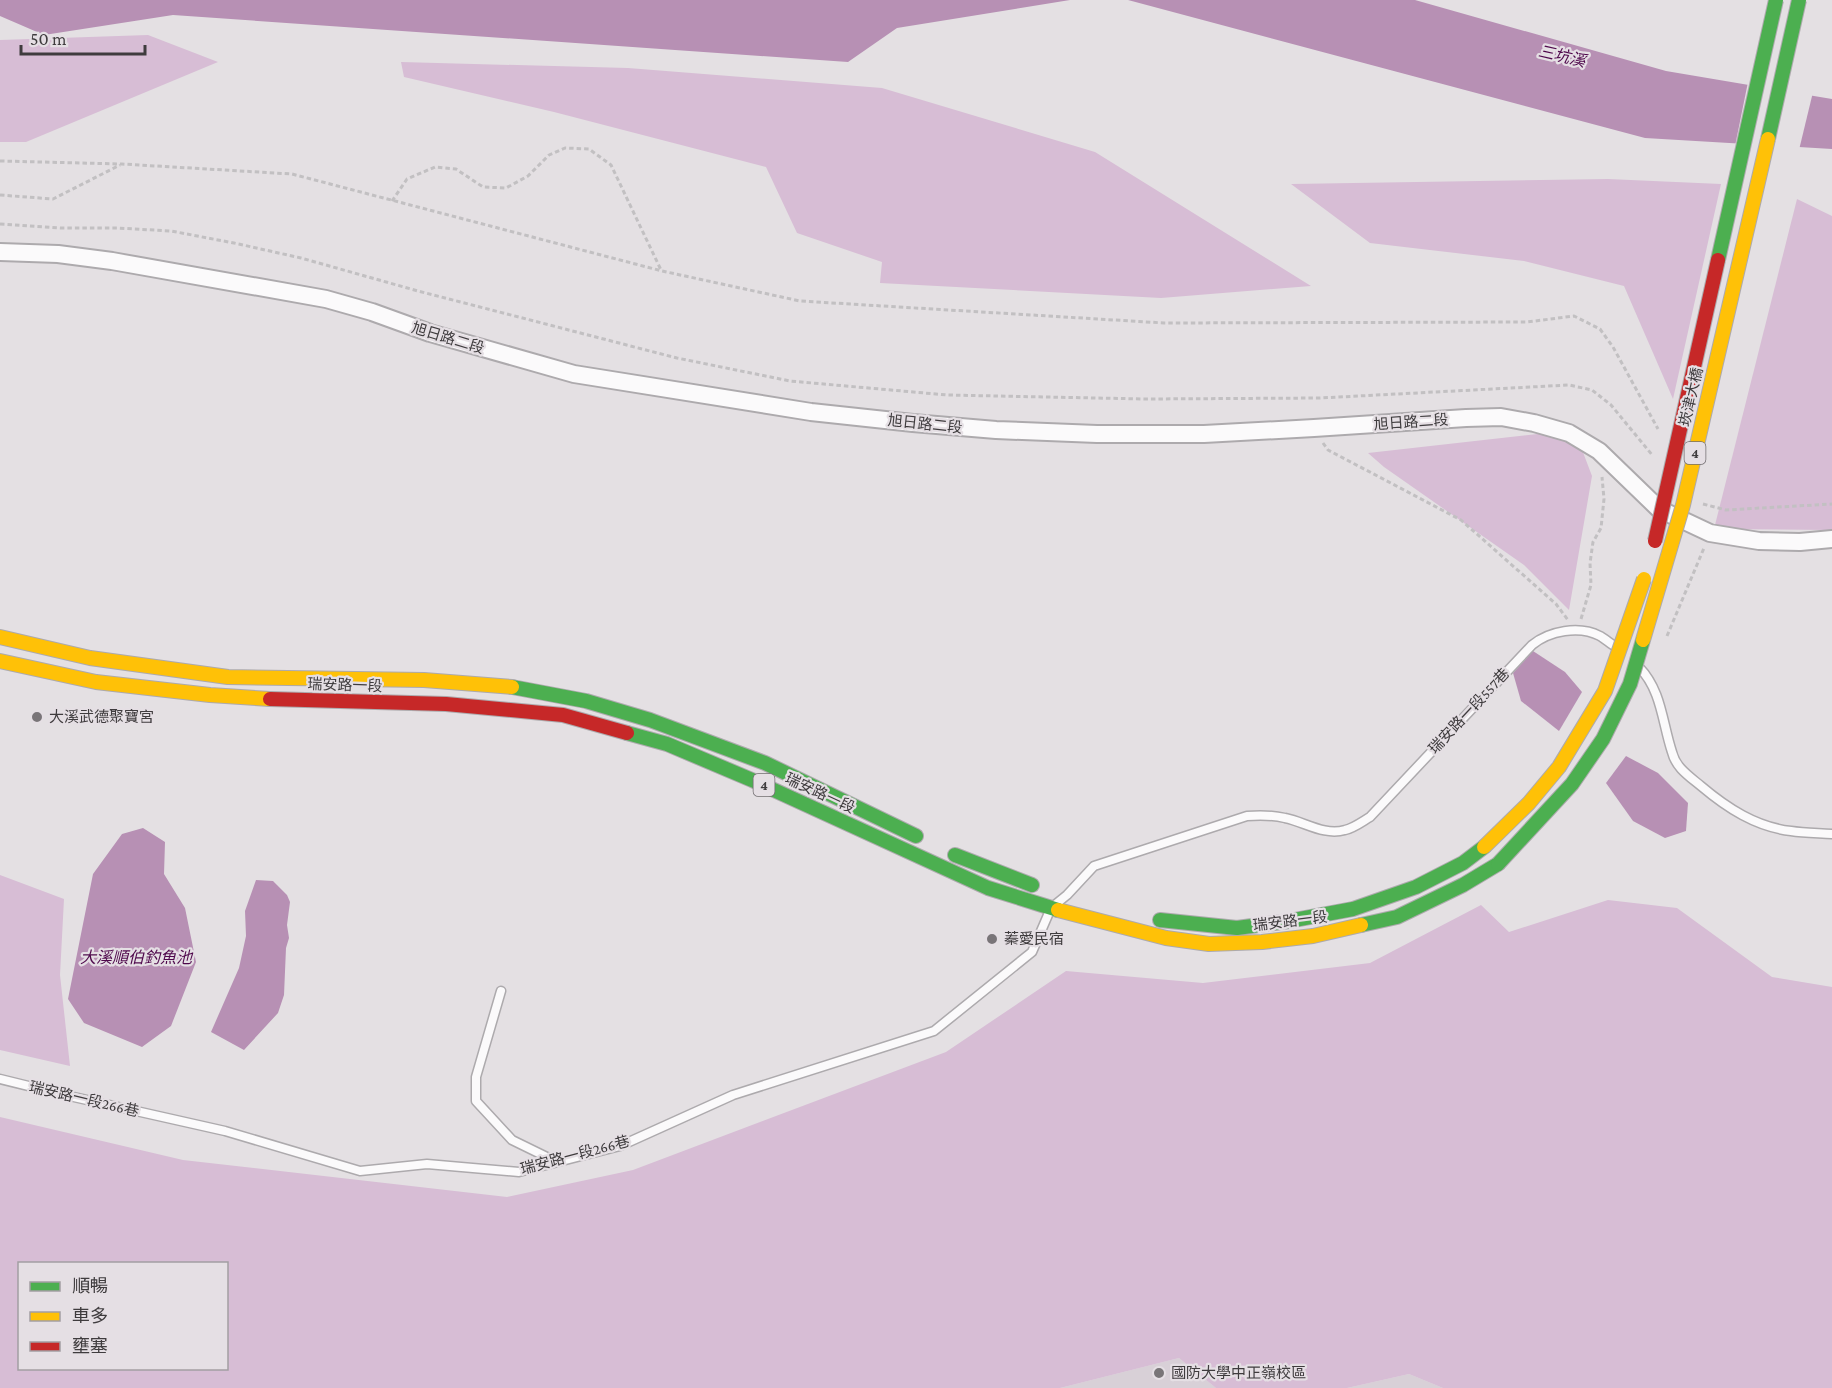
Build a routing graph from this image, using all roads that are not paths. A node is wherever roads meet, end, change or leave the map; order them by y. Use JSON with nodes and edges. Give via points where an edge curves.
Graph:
{"nodes":[{"id":1,"x":1776,"y":0,"type":"edge"},
{"id":2,"x":1799,"y":0,"type":"edge"},
{"id":3,"x":0,"y":252,"type":"edge"},
{"id":4,"x":1832,"y":539,"type":"edge"},
{"id":5,"x":0,"y":638,"type":"edge"},
{"id":6,"x":0,"y":660,"type":"edge"},
{"id":7,"x":1832,"y":834,"type":"edge"},
{"id":8,"x":924,"y":840,"type":"dead end"},
{"id":9,"x":1485,"y":846,"type":"joint"},
{"id":10,"x":945,"y":850,"type":"dead end"},
{"id":11,"x":1498,"y":864,"type":"joint"},
{"id":12,"x":1072,"y":897,"type":"junction"},
{"id":13,"x":1051,"y":908,"type":"junction"},
{"id":14,"x":1105,"y":908,"type":"dead end"},
{"id":15,"x":1124,"y":913,"type":"dead end"},
{"id":16,"x":1144,"y":917,"type":"dead end"},
{"id":17,"x":501,"y":991,"type":"dead end"},
{"id":18,"x":0,"y":1079,"type":"edge"},
{"id":19,"x":557,"y":1162,"type":"junction"}],
"edges":[{"from":1,"to":9,"type":"main road","name":"崁津大橋","number":"4","bridge":true,"via":[[1658,534],[1641,591],[1605,691],[1559,767]]},
{"from":2,"to":11,"type":"main road","name":"崁津大橋","number":"4","bridge":true,"via":[[1683,505],[1630,684],[1603,739],[1572,784]]},
{"from":3,"to":4,"type":"street","name":"旭日路二段","via":[[112,261],[326,299],[574,374],[811,412],[913,423],[1097,434],[1204,434],[1502,417],[1569,433],[1599,451],[1659,509],[1710,533],[1758,541]]},
{"from":5,"to":8,"type":"main road","name":"瑞安路一段","number":"4","via":[[90,658],[228,677],[436,681],[504,686],[586,701],[765,763]]},
{"from":6,"to":13,"type":"main road","name":"瑞安路一段","number":"4","via":[[96,682],[210,695],[446,704],[563,716],[667,744],[988,888]]},
{"from":7,"to":12,"type":"lane","name":"瑞安路一段557巷","via":[[1763,825],[1735,812],[1711,794],[1679,767],[1672,755],[1655,689],[1646,675],[1629,656],[1598,635],[1576,630],[1542,637],[1532,645],[1370,817],[1358,824],[1345,830],[1324,831],[1285,818],[1247,816],[1094,866]]},
{"from":9,"to":16,"type":"main road","name":"瑞安路一段","number":"4","via":[[1462,863],[1416,886],[1353,909],[1237,927]]},
{"from":10,"to":12,"type":"main road","via":[[1027,884]]},
{"from":11,"to":13,"type":"main road","name":"瑞安路一段","number":"4","via":[[1397,917],[1313,936],[1262,942],[1209,944],[1166,938]]},
{"from":12,"to":13,"type":"lane","name":"瑞安路一段557巷"},
{"from":13,"to":19,"type":"lane","name":"瑞安路一段266巷","via":[[1032,952],[934,1031],[733,1095],[620,1146]]},
{"from":14,"to":15,"type":"main road"},
{"from":17,"to":19,"type":"lane","via":[[476,1077],[476,1101],[512,1140]]},
{"from":18,"to":19,"type":"lane","name":"瑞安路一段266巷","via":[[225,1131],[360,1172],[427,1164],[519,1172]]}]}
